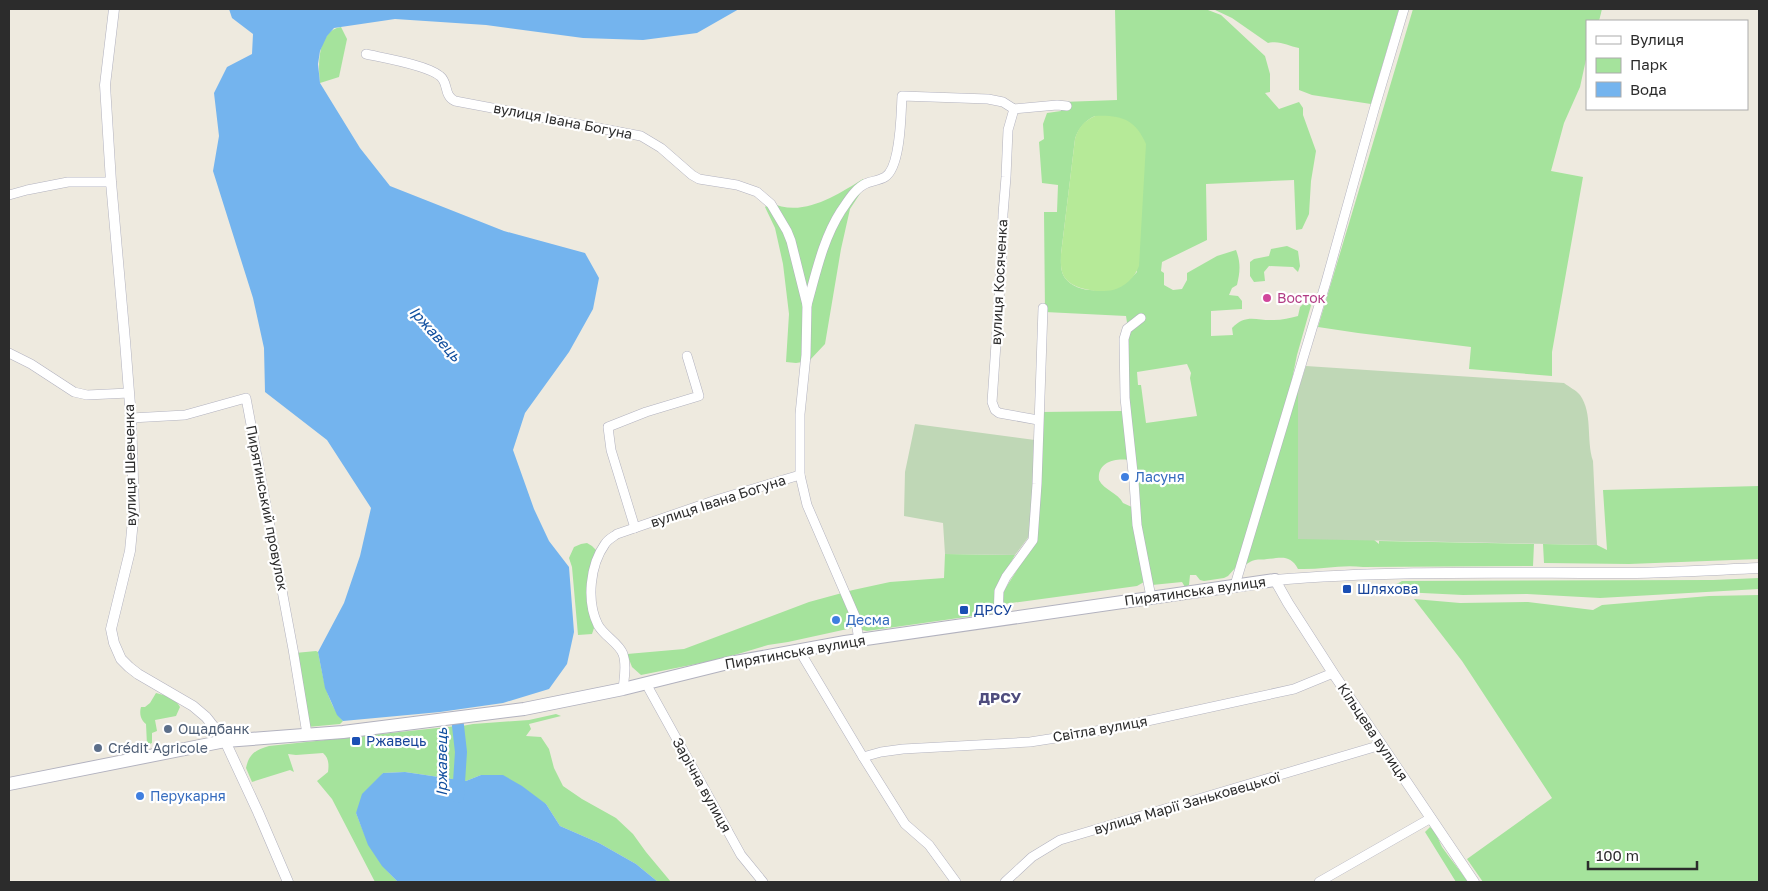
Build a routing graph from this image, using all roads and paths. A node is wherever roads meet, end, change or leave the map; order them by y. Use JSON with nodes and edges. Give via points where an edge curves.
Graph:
{"nodes":[{"id":1,"x":114,"y":9,"type":"edge"},
{"id":2,"x":1404,"y":9,"type":"edge"},
{"id":3,"x":366,"y":54,"type":"dead end"},
{"id":4,"x":1067,"y":106,"type":"dead end"},
{"id":5,"x":1014,"y":110,"type":"junction"},
{"id":6,"x":111,"y":182,"type":"junction"},
{"id":7,"x":9,"y":195,"type":"edge"},
{"id":8,"x":807,"y":305,"type":"junction"},
{"id":9,"x":1043,"y":308,"type":"dead end"},
{"id":10,"x":1141,"y":318,"type":"dead end"},
{"id":11,"x":9,"y":353,"type":"edge"},
{"id":12,"x":687,"y":356,"type":"dead end"},
{"id":13,"x":129,"y":393,"type":"junction"},
{"id":14,"x":131,"y":418,"type":"junction"},
{"id":15,"x":1038,"y":420,"type":"junction"},
{"id":16,"x":800,"y":475,"type":"junction"},
{"id":17,"x":635,"y":528,"type":"junction"},
{"id":18,"x":1759,"y":568,"type":"edge"},
{"id":19,"x":1276,"y":580,"type":"junction"},
{"id":20,"x":1235,"y":585,"type":"junction"},
{"id":21,"x":1151,"y":597,"type":"junction"},
{"id":22,"x":998,"y":619,"type":"junction"},
{"id":23,"x":859,"y":640,"type":"junction"},
{"id":24,"x":799,"y":650,"type":"junction"},
{"id":25,"x":1333,"y":673,"type":"junction"},
{"id":26,"x":647,"y":683,"type":"junction"},
{"id":27,"x":623,"y":689,"type":"junction"},
{"id":28,"x":307,"y":734,"type":"junction"},
{"id":29,"x":225,"y":741,"type":"junction"},
{"id":30,"x":1381,"y":745,"type":"junction"},
{"id":31,"x":863,"y":758,"type":"junction"},
{"id":32,"x":9,"y":784,"type":"edge"},
{"id":33,"x":1432,"y":818,"type":"junction"},
{"id":34,"x":288,"y":882,"type":"edge"},
{"id":35,"x":763,"y":882,"type":"edge"},
{"id":36,"x":956,"y":882,"type":"edge"},
{"id":37,"x":1006,"y":882,"type":"edge"},
{"id":38,"x":1319,"y":882,"type":"edge"},
{"id":39,"x":1474,"y":882,"type":"edge"}],
"edges":[{"from":1,"to":6,"type":"street","name":"вулиця Шевченка","via":[[105,85]]},
{"from":2,"to":20,"type":"street"},
{"from":3,"to":8,"type":"street","name":"вулиця Івана Богуна","via":[[438,74],[447,95],[456,101],[641,136],[699,179],[757,192],[771,204],[787,231]]},
{"from":4,"to":5,"type":"street"},
{"from":5,"to":8,"type":"street","name":"вулиця Івана Богуна","via":[[1003,102],[988,99],[902,96],[898,149],[891,171],[858,189],[832,224]]},
{"from":5,"to":15,"type":"street","name":"вулиця Косяченка","via":[[1008,130],[992,402],[1000,413]]},
{"from":6,"to":7,"type":"street","via":[[68,182]]},
{"from":6,"to":13,"type":"street","name":"вулиця Шевченка"},
{"from":8,"to":16,"type":"street","name":"вулиця Івана Богуна","via":[[800,414]]},
{"from":9,"to":15,"type":"street"},
{"from":10,"to":21,"type":"street","via":[[1128,329],[1124,339],[1125,398],[1137,526]]},
{"from":11,"to":13,"type":"street","via":[[74,392],[87,395]]},
{"from":12,"to":17,"type":"street","name":"вулиця Івана Богуна","via":[[699,396],[608,427],[611,450]]},
{"from":13,"to":14,"type":"street","name":"вулиця Шевченка"},
{"from":14,"to":28,"type":"street","name":"Пирятинський провулок","via":[[185,415],[246,398]]},
{"from":14,"to":29,"type":"street","name":"вулиця Шевченка","via":[[134,510],[130,551],[111,630],[114,643],[128,667],[193,706]]},
{"from":15,"to":22,"type":"street","via":[[1032,540],[999,591]]},
{"from":16,"to":17,"type":"street","name":"вулиця Івана Богуна"},
{"from":16,"to":23,"type":"street","name":"вулиця Івана Богуна","via":[[808,505],[855,616]]},
{"from":17,"to":27,"type":"street","name":"вулиця Івана Богуна","via":[[606,542],[595,562],[592,583],[594,616],[599,627],[623,654]]},
{"from":18,"to":19,"type":"street","name":"Пирятинська вулиця"},
{"from":19,"to":20,"type":"main road","name":"Пирятинська вулиця"},
{"from":19,"to":25,"type":"street","name":"Кільцева вулиця"},
{"from":20,"to":21,"type":"main road","name":"Пирятинська вулиця"},
{"from":21,"to":22,"type":"main road","name":"Пирятинська вулиця"},
{"from":22,"to":23,"type":"main road","name":"Пирятинська вулиця"},
{"from":23,"to":24,"type":"main road","name":"Пирятинська вулиця"},
{"from":24,"to":26,"type":"main road","name":"Пирятинська вулиця"},
{"from":24,"to":31,"type":"street"},
{"from":25,"to":30,"type":"street","name":"Кільцева вулиця"},
{"from":25,"to":31,"type":"street","name":"Світла вулиця","via":[[1294,689],[1084,733],[1030,742],[903,749]]},
{"from":26,"to":27,"type":"main road","name":"Пирятинська вулиця"},
{"from":26,"to":35,"type":"street","name":"Зарічна вулиця","via":[[741,855]]},
{"from":27,"to":28,"type":"main road","name":"Пирятинська вулиця","via":[[469,717]]},
{"from":28,"to":29,"type":"main road","name":"Пирятинська вулиця"},
{"from":29,"to":32,"type":"main road","name":"Пирятинська вулиця"},
{"from":29,"to":34,"type":"street","name":"вулиця Шевченка"},
{"from":30,"to":33,"type":"street","name":"Кільцева вулиця"},
{"from":30,"to":37,"type":"street","name":"вулиця Марії Заньковецької","via":[[1060,840],[1032,857]]},
{"from":31,"to":36,"type":"street","via":[[905,824],[929,845]]},
{"from":33,"to":38,"type":"street"},
{"from":33,"to":39,"type":"street","name":"Кільцева вулиця"}]}
